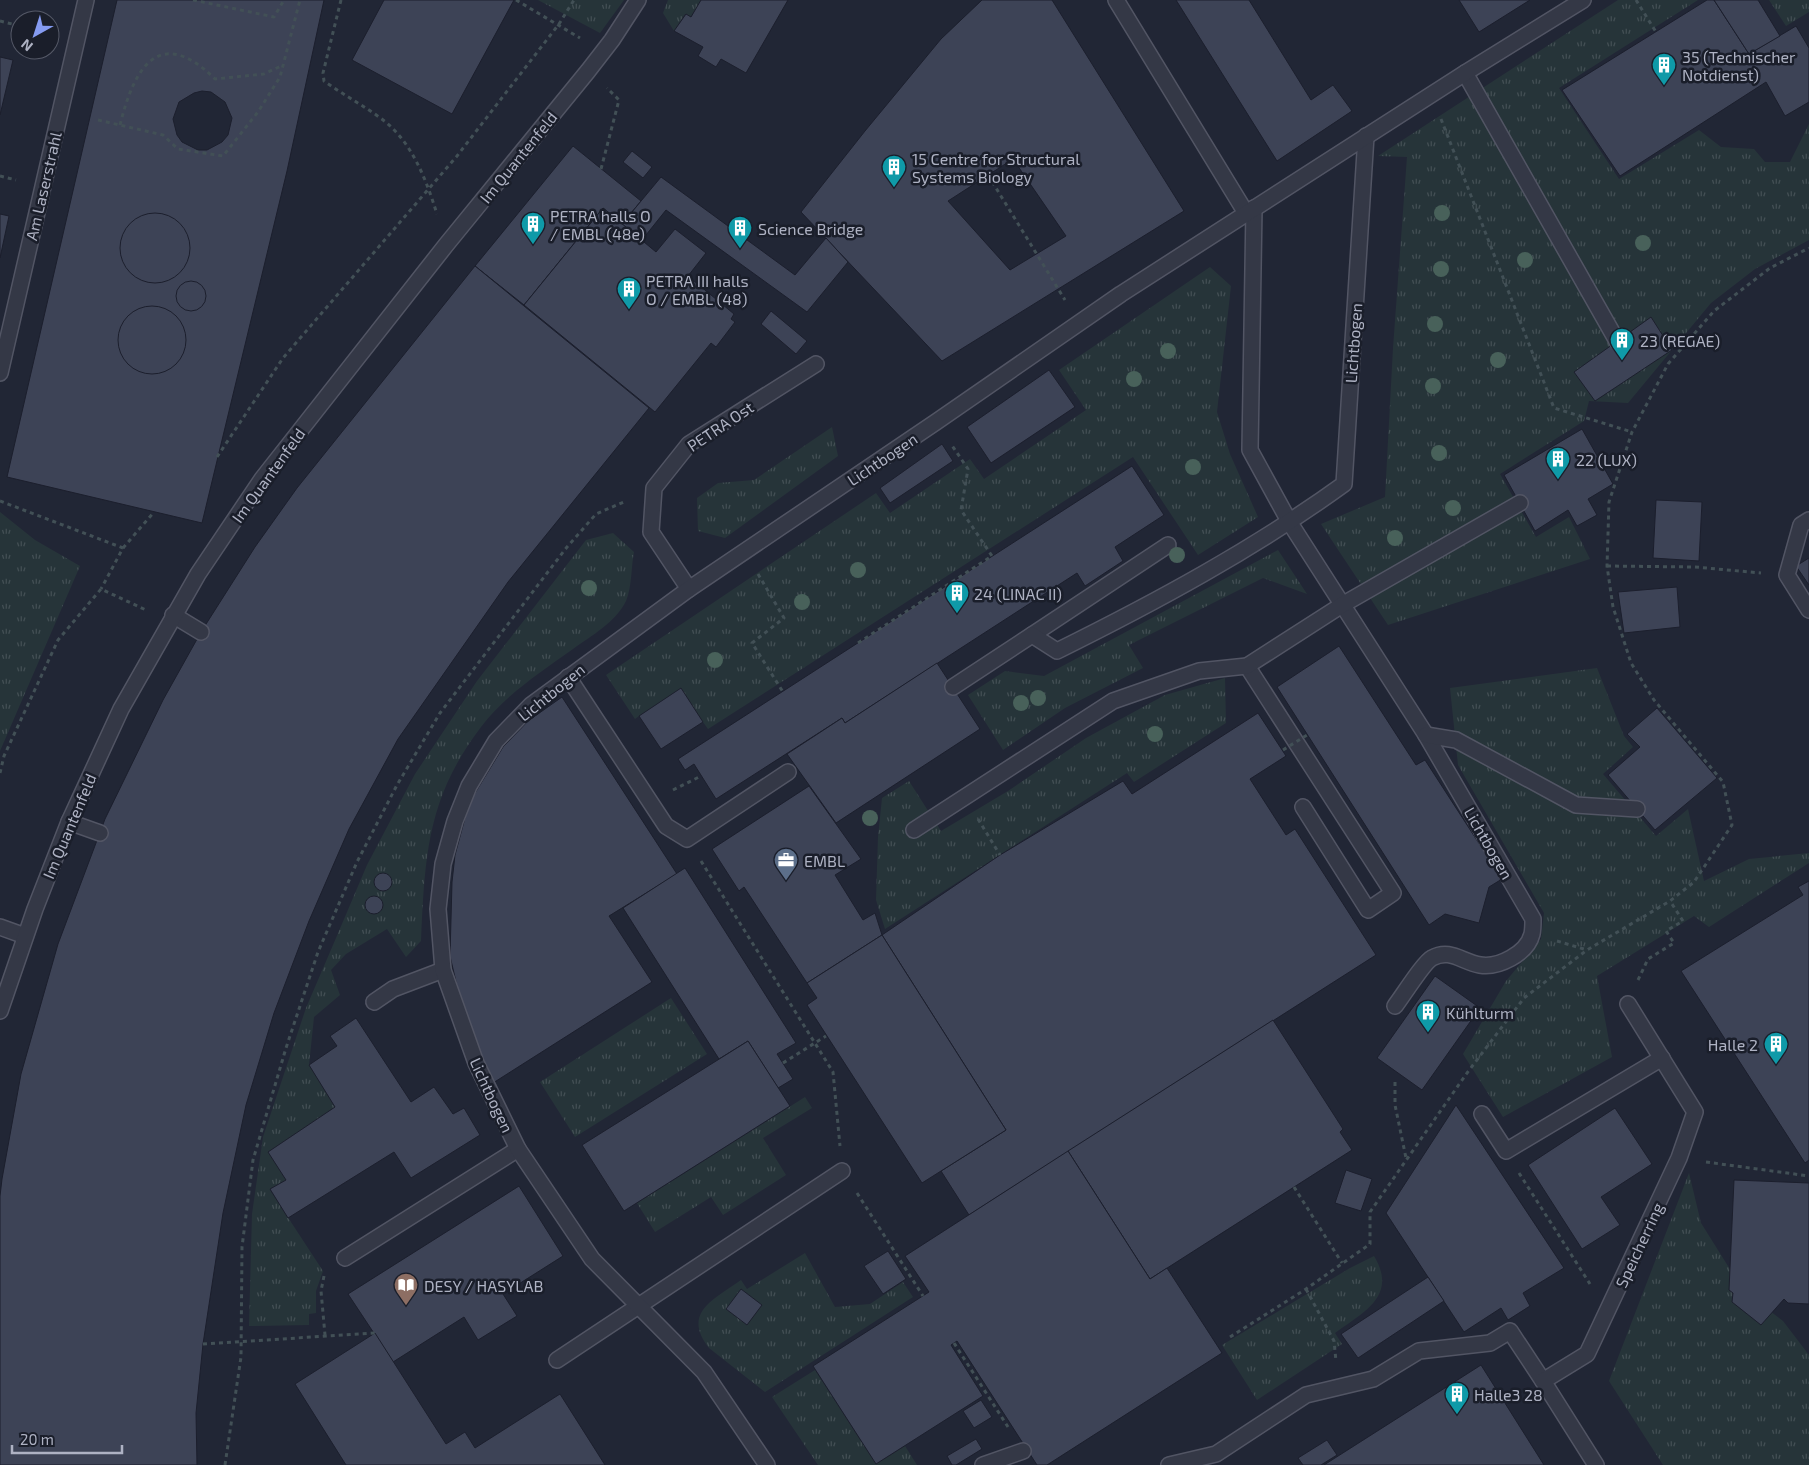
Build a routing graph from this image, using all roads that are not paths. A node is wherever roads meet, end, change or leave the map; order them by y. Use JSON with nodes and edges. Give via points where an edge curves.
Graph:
{"nodes":[{"id":1,"x":86,"y":0,"type":"edge"},
{"id":2,"x":638,"y":0,"type":"edge"},
{"id":3,"x":1116,"y":0,"type":"edge"},
{"id":4,"x":1583,"y":0,"type":"edge"},
{"id":5,"x":1465,"y":73,"type":"junction"},
{"id":6,"x":1366,"y":136,"type":"junction"},
{"id":7,"x":1250,"y":210,"type":"junction"},
{"id":8,"x":1617,"y":341,"type":"dead end"},
{"id":9,"x":816,"y":364,"type":"dead end"},
{"id":10,"x":0,"y":373,"type":"edge"},
{"id":11,"x":1520,"y":503,"type":"dead end"},
{"id":12,"x":1809,"y":520,"type":"edge"},
{"id":13,"x":1290,"y":523,"type":"junction"},
{"id":14,"x":1168,"y":545,"type":"dead end"},
{"id":15,"x":689,"y":589,"type":"junction"},
{"id":16,"x":1342,"y":605,"type":"junction"},
{"id":17,"x":1809,"y":610,"type":"edge"},
{"id":18,"x":170,"y":620,"type":"junction"},
{"id":19,"x":201,"y":632,"type":"dead end"},
{"id":20,"x":1032,"y":634,"type":"junction"},
{"id":21,"x":1247,"y":666,"type":"junction"},
{"id":22,"x":568,"y":677,"type":"junction"},
{"id":23,"x":953,"y":687,"type":"dead end"},
{"id":24,"x":1426,"y":735,"type":"junction"},
{"id":25,"x":788,"y":772,"type":"dead end"},
{"id":26,"x":1303,"y":808,"type":"dead end"},
{"id":27,"x":1637,"y":809,"type":"dead end"},
{"id":28,"x":69,"y":822,"type":"junction"},
{"id":29,"x":914,"y":830,"type":"dead end"},
{"id":30,"x":100,"y":833,"type":"dead end"},
{"id":31,"x":0,"y":927,"type":"edge"},
{"id":32,"x":25,"y":936,"type":"junction"},
{"id":33,"x":443,"y":970,"type":"junction"},
{"id":34,"x":374,"y":1002,"type":"dead end"},
{"id":35,"x":1628,"y":1004,"type":"dead end"},
{"id":36,"x":1396,"y":1006,"type":"dead end"},
{"id":37,"x":0,"y":1011,"type":"edge"},
{"id":38,"x":1662,"y":1058,"type":"junction"},
{"id":39,"x":1482,"y":1114,"type":"dead end"},
{"id":40,"x":518,"y":1149,"type":"junction"},
{"id":41,"x":842,"y":1171,"type":"road end"},
{"id":42,"x":345,"y":1258,"type":"dead end"},
{"id":43,"x":640,"y":1306,"type":"junction"},
{"id":44,"x":557,"y":1360,"type":"dead end"},
{"id":45,"x":1543,"y":1381,"type":"junction"},
{"id":46,"x":1023,"y":1451,"type":"road end"},
{"id":47,"x":767,"y":1465,"type":"edge"},
{"id":48,"x":983,"y":1465,"type":"edge"},
{"id":49,"x":1168,"y":1465,"type":"edge"},
{"id":50,"x":1596,"y":1465,"type":"edge"}],
"edges":[{"from":1,"to":10,"type":"lane","name":"Am Laserstrahl"},
{"from":2,"to":18,"type":"lane","name":"Im Quantenfeld","via":[[602,52],[262,479]]},
{"from":3,"to":7,"type":"lane"},
{"from":4,"to":5,"type":"lane","name":"Lichtbogen"},
{"from":5,"to":6,"type":"lane","name":"Lichtbogen"},
{"from":5,"to":8,"type":"lane"},
{"from":6,"to":7,"type":"lane","name":"Lichtbogen"},
{"from":6,"to":13,"type":"lane","name":"Lichtbogen","via":[[1344,484]]},
{"from":7,"to":13,"type":"lane","name":"Lichtbogen","via":[[1250,450]]},
{"from":7,"to":15,"type":"lane","name":"Lichtbogen"},
{"from":9,"to":15,"type":"lane","name":"PETRA Ost","via":[[689,444],[654,488],[651,532]]},
{"from":11,"to":16,"type":"lane"},
{"from":12,"to":17,"type":"lane","via":[[1802,525],[1787,576]]},
{"from":13,"to":16,"type":"lane","name":"Lichtbogen"},
{"from":13,"to":20,"type":"lane","name":"Lichtbogen","via":[[1124,618],[1057,651]]},
{"from":14,"to":20,"type":"lane"},
{"from":15,"to":22,"type":"lane","name":"Lichtbogen"},
{"from":16,"to":21,"type":"lane"},
{"from":16,"to":24,"type":"lane","name":"Lichtbogen"},
{"from":18,"to":19,"type":"lane"},
{"from":18,"to":28,"type":"lane","name":"Im Quantenfeld","via":[[122,709]]},
{"from":20,"to":23,"type":"lane"},
{"from":21,"to":26,"type":"lane","via":[[1393,893],[1368,910]]},
{"from":21,"to":29,"type":"lane","via":[[1199,671],[1113,701]]},
{"from":22,"to":25,"type":"lane","via":[[666,826],[687,839]]},
{"from":22,"to":33,"type":"lane","name":"Lichtbogen","via":[[531,705],[496,740],[466,794],[443,864],[438,909]]},
{"from":24,"to":27,"type":"lane","via":[[1456,740],[1576,805]]},
{"from":24,"to":36,"type":"lane","name":"Lichtbogen","via":[[1533,919],[1532,934],[1528,944],[1497,965],[1479,965],[1446,953],[1431,958]]},
{"from":28,"to":30,"type":"lane"},
{"from":28,"to":32,"type":"lane","name":"Im Quantenfeld"},
{"from":31,"to":32,"type":"lane"},
{"from":32,"to":37,"type":"lane","name":"Im Quantenfeld"},
{"from":33,"to":34,"type":"lane","via":[[393,989]]},
{"from":33,"to":40,"type":"lane","name":"Lichtbogen","via":[[476,1063]]},
{"from":35,"to":38,"type":"lane","name":"Speicherring"},
{"from":38,"to":39,"type":"lane","via":[[1506,1151]]},
{"from":38,"to":45,"type":"lane","name":"Speicherring","via":[[1694,1112],[1679,1158],[1587,1354]]},
{"from":40,"to":42,"type":"lane"},
{"from":40,"to":43,"type":"lane","name":"Lichtbogen","via":[[592,1259]]},
{"from":41,"to":43,"type":"lane"},
{"from":43,"to":44,"type":"lane"},
{"from":43,"to":47,"type":"lane","name":"Lichtbogen","via":[[704,1372]]},
{"from":45,"to":49,"type":"lane","via":[[1510,1331],[1490,1343],[1419,1351],[1373,1379],[1306,1395],[1216,1454]]},
{"from":45,"to":50,"type":"lane"},
{"from":46,"to":48,"type":"lane"}]}
